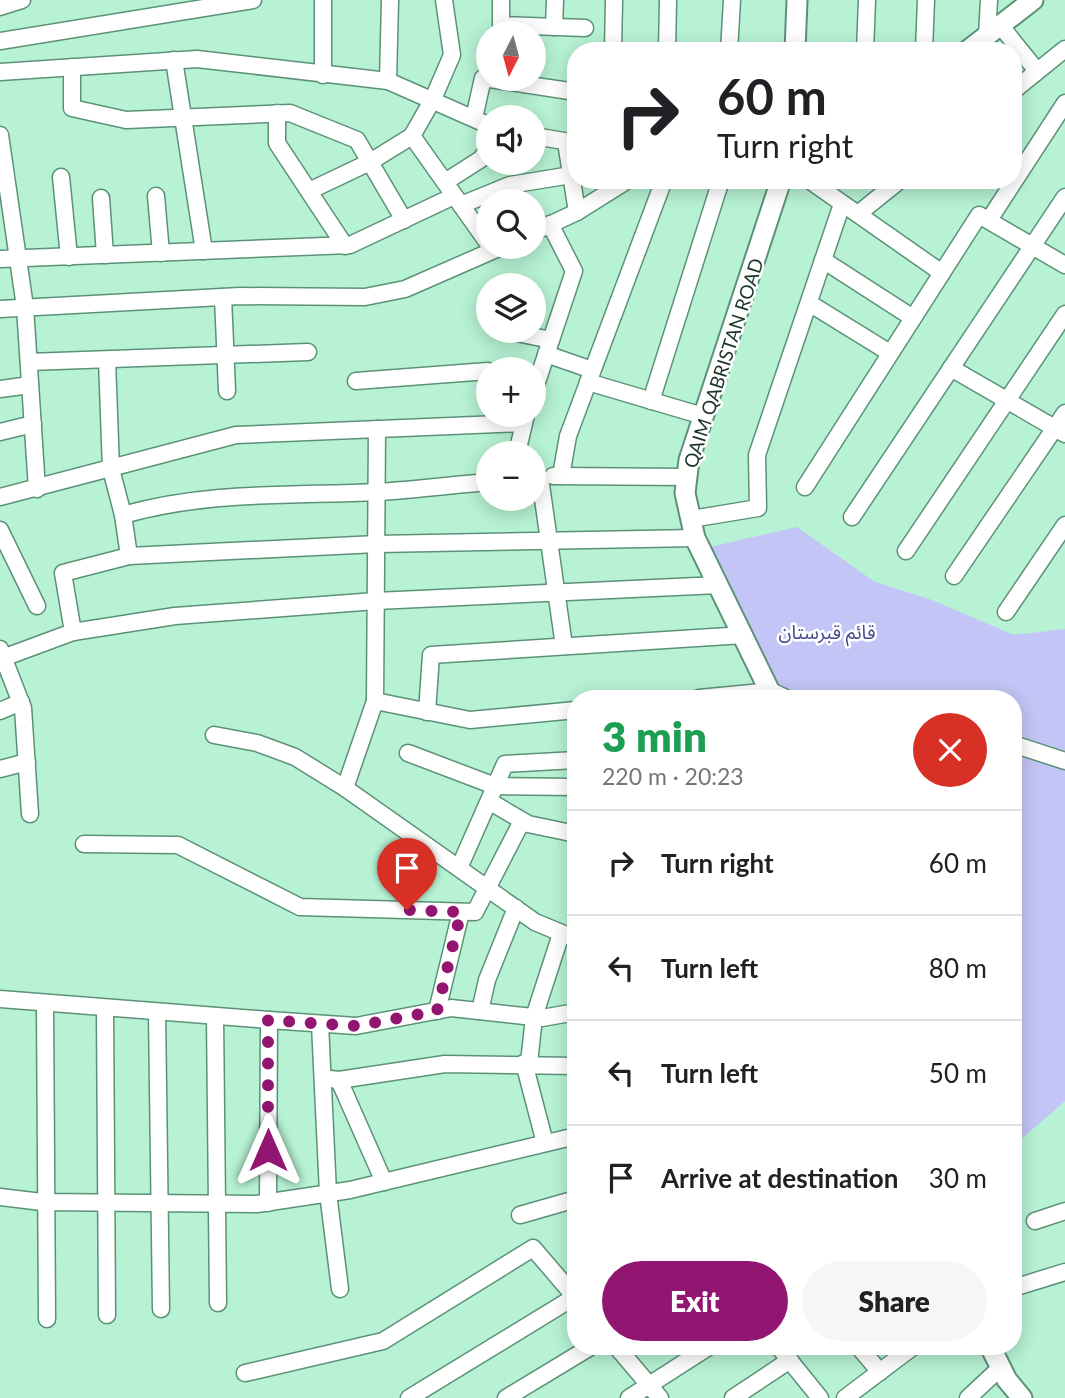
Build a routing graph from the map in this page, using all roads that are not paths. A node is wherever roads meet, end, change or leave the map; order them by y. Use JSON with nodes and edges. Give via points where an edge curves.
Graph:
{"nodes":[{"id":1,"x":22,"y":0,"type":"edge"},
{"id":2,"x":253,"y":0,"type":"edge"},
{"id":3,"x":323,"y":0,"type":"edge"},
{"id":4,"x":390,"y":0,"type":"edge"},
{"id":5,"x":444,"y":0,"type":"edge"},
{"id":6,"x":501,"y":0,"type":"edge"},
{"id":7,"x":555,"y":0,"type":"edge"},
{"id":8,"x":614,"y":0,"type":"edge"},
{"id":9,"x":668,"y":0,"type":"edge"},
{"id":10,"x":732,"y":0,"type":"edge"},
{"id":11,"x":797,"y":0,"type":"edge"},
{"id":12,"x":867,"y":0,"type":"edge"},
{"id":13,"x":926,"y":0,"type":"edge"},
{"id":14,"x":989,"y":0,"type":"edge"},
{"id":15,"x":1033,"y":0,"type":"edge"},
{"id":16,"x":0,"y":7,"type":"edge"},
{"id":17,"x":554,"y":27,"type":"junction"},
{"id":18,"x":585,"y":28,"type":"dead end"},
{"id":19,"x":994,"y":30,"type":"junction"},
{"id":20,"x":0,"y":41,"type":"edge"},
{"id":21,"x":613,"y":42,"type":"edge"},
{"id":22,"x":667,"y":42,"type":"edge"},
{"id":23,"x":730,"y":42,"type":"edge"},
{"id":24,"x":795,"y":42,"type":"edge"},
{"id":25,"x":865,"y":42,"type":"edge"},
{"id":26,"x":924,"y":42,"type":"edge"},
{"id":27,"x":979,"y":42,"type":"edge"},
{"id":28,"x":1007,"y":42,"type":"edge"},
{"id":29,"x":1065,"y":49,"type":"edge"},
{"id":30,"x":1022,"y":57,"type":"edge"},
{"id":31,"x":174,"y":60,"type":"junction"},
{"id":32,"x":72,"y":68,"type":"junction"},
{"id":33,"x":1037,"y":71,"type":"junction"},
{"id":34,"x":0,"y":72,"type":"edge"},
{"id":35,"x":323,"y":75,"type":"junction"},
{"id":36,"x":388,"y":81,"type":"junction"},
{"id":37,"x":1022,"y":84,"type":"edge"},
{"id":38,"x":567,"y":91,"type":"edge"},
{"id":39,"x":433,"y":99,"type":"junction"},
{"id":40,"x":1065,"y":103,"type":"edge"},
{"id":41,"x":481,"y":105,"type":"edge"},
{"id":42,"x":277,"y":113,"type":"junction"},
{"id":43,"x":183,"y":117,"type":"junction"},
{"id":44,"x":476,"y":120,"type":"edge"},
{"id":45,"x":0,"y":135,"type":"edge"},
{"id":46,"x":412,"y":136,"type":"junction"},
{"id":47,"x":546,"y":138,"type":"edge"},
{"id":48,"x":567,"y":141,"type":"edge"},
{"id":49,"x":370,"y":162,"type":"junction"},
{"id":50,"x":476,"y":165,"type":"edge"},
{"id":51,"x":1022,"y":169,"type":"edge"},
{"id":52,"x":567,"y":176,"type":"edge"},
{"id":53,"x":61,"y":177,"type":"dead end"},
{"id":54,"x":573,"y":189,"type":"edge"},
{"id":55,"x":614,"y":189,"type":"edge"},
{"id":56,"x":661,"y":189,"type":"edge"},
{"id":57,"x":718,"y":189,"type":"edge"},
{"id":58,"x":780,"y":189,"type":"edge"},
{"id":59,"x":821,"y":189,"type":"edge"},
{"id":60,"x":890,"y":189,"type":"edge"},
{"id":61,"x":1009,"y":189,"type":"edge"},
{"id":62,"x":309,"y":191,"type":"junction"},
{"id":63,"x":453,"y":194,"type":"junction"},
{"id":64,"x":156,"y":196,"type":"dead end"},
{"id":65,"x":1065,"y":197,"type":"edge"},
{"id":66,"x":101,"y":198,"type":"dead end"},
{"id":67,"x":842,"y":204,"type":"junction"},
{"id":68,"x":577,"y":212,"type":"junction"},
{"id":69,"x":858,"y":214,"type":"junction"},
{"id":70,"x":6,"y":215,"type":"edge"},
{"id":71,"x":404,"y":220,"type":"junction"},
{"id":72,"x":989,"y":220,"type":"junction"},
{"id":73,"x":476,"y":224,"type":"edge"},
{"id":74,"x":550,"y":224,"type":"junction"},
{"id":75,"x":546,"y":226,"type":"edge"},
{"id":76,"x":1031,"y":245,"type":"junction"},
{"id":77,"x":345,"y":246,"type":"junction"},
{"id":78,"x":204,"y":251,"type":"junction"},
{"id":79,"x":161,"y":253,"type":"junction"},
{"id":80,"x":105,"y":255,"type":"junction"},
{"id":81,"x":476,"y":255,"type":"edge"},
{"id":82,"x":69,"y":257,"type":"junction"},
{"id":83,"x":18,"y":258,"type":"junction"},
{"id":84,"x":0,"y":259,"type":"edge"},
{"id":85,"x":823,"y":260,"type":"junction"},
{"id":86,"x":1065,"y":265,"type":"edge"},
{"id":87,"x":942,"y":273,"type":"junction"},
{"id":88,"x":223,"y":297,"type":"junction"},
{"id":89,"x":808,"y":303,"type":"junction"},
{"id":90,"x":25,"y":307,"type":"junction"},
{"id":91,"x":0,"y":309,"type":"edge"},
{"id":92,"x":1065,"y":314,"type":"edge"},
{"id":93,"x":913,"y":318,"type":"junction"},
{"id":94,"x":538,"y":343,"type":"edge"},
{"id":95,"x":548,"y":347,"type":"junction"},
{"id":96,"x":308,"y":352,"type":"dead end"},
{"id":97,"x":890,"y":353,"type":"junction"},
{"id":98,"x":226,"y":356,"type":"junction"},
{"id":99,"x":544,"y":357,"type":"edge"},
{"id":100,"x":107,"y":360,"type":"junction"},
{"id":101,"x":29,"y":362,"type":"junction"},
{"id":102,"x":951,"y":368,"type":"junction"},
{"id":103,"x":476,"y":372,"type":"edge"},
{"id":104,"x":590,"y":376,"type":"junction"},
{"id":105,"x":356,"y":381,"type":"dead end"},
{"id":106,"x":30,"y":385,"type":"junction"},
{"id":107,"x":0,"y":389,"type":"edge"},
{"id":108,"x":227,"y":391,"type":"dead end"},
{"id":109,"x":1007,"y":400,"type":"junction"},
{"id":110,"x":652,"y":401,"type":"junction"},
{"id":111,"x":1065,"y":413,"type":"edge"},
{"id":112,"x":704,"y":416,"type":"junction"},
{"id":113,"x":476,"y":422,"type":"edge"},
{"id":114,"x":33,"y":424,"type":"junction"},
{"id":115,"x":377,"y":429,"type":"junction"},
{"id":116,"x":1060,"y":431,"type":"edge"},
{"id":117,"x":0,"y":432,"type":"edge"},
{"id":118,"x":111,"y":469,"type":"junction"},
{"id":119,"x":561,"y":476,"type":"junction"},
{"id":120,"x":546,"y":477,"type":"edge"},
{"id":121,"x":687,"y":477,"type":"junction"},
{"id":122,"x":476,"y":483,"type":"edge"},
{"id":123,"x":804,"y":487,"type":"dead end"},
{"id":124,"x":37,"y":489,"type":"junction"},
{"id":125,"x":378,"y":492,"type":"junction"},
{"id":126,"x":0,"y":497,"type":"edge"},
{"id":127,"x":543,"y":511,"type":"edge"},
{"id":128,"x":123,"y":514,"type":"junction"},
{"id":129,"x":852,"y":517,"type":"dead end"},
{"id":130,"x":691,"y":519,"type":"junction"},
{"id":131,"x":1065,"y":524,"type":"edge"},
{"id":132,"x":0,"y":530,"type":"edge"},
{"id":133,"x":695,"y":538,"type":"junction"},
{"id":134,"x":549,"y":541,"type":"junction"},
{"id":135,"x":377,"y":544,"type":"junction"},
{"id":136,"x":906,"y":551,"type":"dead end"},
{"id":137,"x":128,"y":556,"type":"junction"},
{"id":138,"x":954,"y":576,"type":"dead end"},
{"id":139,"x":719,"y":585,"type":"junction"},
{"id":140,"x":556,"y":593,"type":"junction"},
{"id":141,"x":376,"y":601,"type":"junction"},
{"id":142,"x":37,"y":606,"type":"dead end"},
{"id":143,"x":1006,"y":612,"type":"dead end"},
{"id":144,"x":73,"y":632,"type":"junction"},
{"id":145,"x":744,"y":635,"type":"junction"},
{"id":146,"x":564,"y":646,"type":"junction"},
{"id":147,"x":1,"y":655,"type":"edge"},
{"id":148,"x":774,"y":690,"type":"edge"},
{"id":149,"x":375,"y":701,"type":"junction"},
{"id":150,"x":21,"y":702,"type":"junction"},
{"id":151,"x":0,"y":711,"type":"edge"},
{"id":152,"x":567,"y":711,"type":"edge"},
{"id":153,"x":427,"y":712,"type":"junction"},
{"id":154,"x":214,"y":735,"type":"dead end"},
{"id":155,"x":1022,"y":747,"type":"edge"},
{"id":156,"x":408,"y":753,"type":"dead end"},
{"id":157,"x":567,"y":761,"type":"edge"},
{"id":158,"x":1065,"y":761,"type":"edge"},
{"id":159,"x":27,"y":762,"type":"junction"},
{"id":160,"x":0,"y":769,"type":"edge"},
{"id":161,"x":345,"y":788,"type":"junction"},
{"id":162,"x":567,"y":788,"type":"edge"},
{"id":163,"x":492,"y":793,"type":"junction"},
{"id":164,"x":30,"y":814,"type":"dead end"},
{"id":165,"x":522,"y":821,"type":"junction"},
{"id":166,"x":567,"y":832,"type":"edge"},
{"id":167,"x":84,"y":844,"type":"dead end"},
{"id":168,"x":459,"y":868,"type":"junction"},
{"id":169,"x":486,"y":887,"type":"junction"},
{"id":170,"x":516,"y":908,"type":"junction"},
{"id":171,"x":461,"y":912,"type":"junction"},
{"id":172,"x":567,"y":936,"type":"edge"},
{"id":173,"x":567,"y":939,"type":"edge"},
{"id":174,"x":0,"y":999,"type":"edge"},
{"id":175,"x":45,"y":1004,"type":"junction"},
{"id":176,"x":104,"y":1009,"type":"junction"},
{"id":177,"x":437,"y":1011,"type":"junction"},
{"id":178,"x":480,"y":1011,"type":"junction"},
{"id":179,"x":157,"y":1013,"type":"junction"},
{"id":180,"x":567,"y":1013,"type":"edge"},
{"id":181,"x":215,"y":1017,"type":"junction"},
{"id":182,"x":534,"y":1017,"type":"junction"},
{"id":183,"x":268,"y":1020,"type":"junction"},
{"id":184,"x":320,"y":1024,"type":"junction"},
{"id":185,"x":527,"y":1063,"type":"junction"},
{"id":186,"x":567,"y":1065,"type":"edge"},
{"id":187,"x":331,"y":1079,"type":"junction"},
{"id":188,"x":567,"y":1138,"type":"edge"},
{"id":189,"x":545,"y":1143,"type":"junction"},
{"id":190,"x":384,"y":1182,"type":"junction"},
{"id":191,"x":328,"y":1193,"type":"junction"},
{"id":192,"x":0,"y":1198,"type":"edge"},
{"id":193,"x":46,"y":1202,"type":"junction"},
{"id":194,"x":567,"y":1202,"type":"edge"},
{"id":195,"x":106,"y":1203,"type":"junction"},
{"id":196,"x":159,"y":1203,"type":"junction"},
{"id":197,"x":268,"y":1203,"type":"junction"},
{"id":198,"x":215,"y":1204,"type":"junction"},
{"id":199,"x":1065,"y":1211,"type":"edge"},
{"id":200,"x":520,"y":1215,"type":"dead end"},
{"id":201,"x":1035,"y":1221,"type":"dead end"},
{"id":202,"x":1065,"y":1272,"type":"edge"},
{"id":203,"x":1022,"y":1285,"type":"edge"},
{"id":204,"x":567,"y":1288,"type":"edge"},
{"id":205,"x":340,"y":1289,"type":"dead end"},
{"id":206,"x":567,"y":1302,"type":"edge"},
{"id":207,"x":218,"y":1303,"type":"dead end"},
{"id":208,"x":161,"y":1309,"type":"dead end"},
{"id":209,"x":107,"y":1315,"type":"dead end"},
{"id":210,"x":47,"y":1319,"type":"dead end"},
{"id":211,"x":577,"y":1355,"type":"edge"},
{"id":212,"x":624,"y":1355,"type":"edge"},
{"id":213,"x":699,"y":1355,"type":"edge"},
{"id":214,"x":786,"y":1355,"type":"edge"},
{"id":215,"x":866,"y":1355,"type":"edge"},
{"id":216,"x":902,"y":1355,"type":"edge"},
{"id":217,"x":994,"y":1355,"type":"edge"},
{"id":218,"x":790,"y":1360,"type":"junction"},
{"id":219,"x":1000,"y":1368,"type":"junction"},
{"id":220,"x":880,"y":1371,"type":"junction"},
{"id":221,"x":245,"y":1373,"type":"dead end"},
{"id":222,"x":655,"y":1392,"type":"edge"},
{"id":223,"x":409,"y":1398,"type":"edge"},
{"id":224,"x":506,"y":1398,"type":"edge"},
{"id":225,"x":629,"y":1398,"type":"edge"},
{"id":226,"x":733,"y":1398,"type":"edge"},
{"id":227,"x":820,"y":1398,"type":"edge"},
{"id":228,"x":845,"y":1398,"type":"edge"},
{"id":229,"x":968,"y":1398,"type":"edge"},
{"id":230,"x":1022,"y":1398,"type":"edge"}],
"edges":[{"from":1,"to":16,"type":"street"},
{"from":2,"to":20,"type":"street"},
{"from":3,"to":35,"type":"street"},
{"from":4,"to":36,"type":"street"},
{"from":5,"to":39,"type":"street","via":[[452,55]]},
{"from":6,"to":17,"type":"street","via":[[501,24]]},
{"from":7,"to":17,"type":"street"},
{"from":8,"to":21,"type":"street"},
{"from":9,"to":22,"type":"street"},
{"from":10,"to":23,"type":"street"},
{"from":11,"to":24,"type":"street"},
{"from":12,"to":25,"type":"street"},
{"from":13,"to":26,"type":"street"},
{"from":14,"to":19,"type":"street"},
{"from":15,"to":19,"type":"street"},
{"from":17,"to":18,"type":"street"},
{"from":19,"to":27,"type":"street"},
{"from":19,"to":28,"type":"street"},
{"from":29,"to":33,"type":"street"},
{"from":30,"to":33,"type":"street"},
{"from":31,"to":32,"type":"street"},
{"from":31,"to":35,"type":"street"},
{"from":31,"to":43,"type":"street"},
{"from":32,"to":34,"type":"street"},
{"from":32,"to":43,"type":"street","via":[[72,108],[126,120]]},
{"from":33,"to":37,"type":"street"},
{"from":35,"to":36,"type":"street"},
{"from":36,"to":39,"type":"street"},
{"from":38,"to":41,"type":"street","via":[[482,78]]},
{"from":39,"to":44,"type":"street"},
{"from":39,"to":46,"type":"street"},
{"from":40,"to":51,"type":"street"},
{"from":42,"to":43,"type":"street"},
{"from":42,"to":49,"type":"street","via":[[290,113],[357,140]]},
{"from":42,"to":62,"type":"street","via":[[277,143]]},
{"from":43,"to":78,"type":"street"},
{"from":45,"to":70,"type":"street"},
{"from":46,"to":49,"type":"street"},
{"from":46,"to":63,"type":"street"},
{"from":47,"to":48,"type":"street"},
{"from":49,"to":62,"type":"street"},
{"from":49,"to":71,"type":"street"},
{"from":50,"to":63,"type":"street"},
{"from":52,"to":63,"type":"street"},
{"from":53,"to":82,"type":"street"},
{"from":54,"to":68,"type":"street"},
{"from":55,"to":68,"type":"street"},
{"from":56,"to":104,"type":"street"},
{"from":57,"to":110,"type":"street"},
{"from":58,"to":112,"type":"street","name":"QAIM QABRISTAN ROAD"},
{"from":59,"to":67,"type":"street"},
{"from":60,"to":69,"type":"street"},
{"from":61,"to":72,"type":"street"},
{"from":62,"to":77,"type":"street"},
{"from":63,"to":71,"type":"street"},
{"from":63,"to":73,"type":"street"},
{"from":64,"to":79,"type":"street"},
{"from":65,"to":76,"type":"street"},
{"from":66,"to":80,"type":"street"},
{"from":67,"to":69,"type":"street"},
{"from":67,"to":85,"type":"street"},
{"from":68,"to":74,"type":"street"},
{"from":69,"to":87,"type":"street"},
{"from":70,"to":83,"type":"street"},
{"from":71,"to":77,"type":"street"},
{"from":72,"to":76,"type":"street"},
{"from":72,"to":87,"type":"street","via":[[979,215]]},
{"from":74,"to":75,"type":"street"},
{"from":74,"to":95,"type":"street","via":[[574,271]]},
{"from":76,"to":86,"type":"street"},
{"from":76,"to":102,"type":"street"},
{"from":77,"to":78,"type":"street"},
{"from":78,"to":79,"type":"street"},
{"from":79,"to":80,"type":"street"},
{"from":80,"to":82,"type":"street"},
{"from":81,"to":88,"type":"street","via":[[405,289],[365,297]]},
{"from":82,"to":83,"type":"street"},
{"from":83,"to":84,"type":"street"},
{"from":83,"to":90,"type":"street"},
{"from":85,"to":89,"type":"street"},
{"from":85,"to":93,"type":"street"},
{"from":87,"to":93,"type":"street"},
{"from":88,"to":90,"type":"street"},
{"from":88,"to":98,"type":"street"},
{"from":89,"to":97,"type":"street"},
{"from":89,"to":130,"type":"street","via":[[757,455],[758,508]]},
{"from":90,"to":91,"type":"street"},
{"from":90,"to":101,"type":"street"},
{"from":92,"to":109,"type":"street"},
{"from":93,"to":97,"type":"street"},
{"from":94,"to":95,"type":"street"},
{"from":95,"to":99,"type":"street"},
{"from":95,"to":104,"type":"street"},
{"from":96,"to":98,"type":"street"},
{"from":97,"to":123,"type":"street"},
{"from":98,"to":100,"type":"street"},
{"from":98,"to":108,"type":"street"},
{"from":100,"to":101,"type":"street"},
{"from":100,"to":118,"type":"street"},
{"from":101,"to":106,"type":"street"},
{"from":102,"to":109,"type":"street"},
{"from":102,"to":129,"type":"street"},
{"from":103,"to":105,"type":"street"},
{"from":104,"to":110,"type":"street"},
{"from":104,"to":119,"type":"street","via":[[568,436]]},
{"from":106,"to":107,"type":"street"},
{"from":106,"to":114,"type":"street"},
{"from":109,"to":116,"type":"street"},
{"from":109,"to":136,"type":"street"},
{"from":110,"to":112,"type":"street"},
{"from":111,"to":116,"type":"street"},
{"from":112,"to":121,"type":"street","name":"QAIM QABRISTAN ROAD"},
{"from":113,"to":115,"type":"street"},
{"from":114,"to":117,"type":"street"},
{"from":114,"to":124,"type":"street"},
{"from":115,"to":118,"type":"street","via":[[236,435]]},
{"from":115,"to":125,"type":"street"},
{"from":116,"to":138,"type":"street"},
{"from":118,"to":124,"type":"street"},
{"from":118,"to":128,"type":"street"},
{"from":119,"to":120,"type":"street"},
{"from":119,"to":121,"type":"street"},
{"from":121,"to":130,"type":"street","name":"QAIM QABRISTAN ROAD","via":[[685,493]]},
{"from":122,"to":125,"type":"street"},
{"from":124,"to":126,"type":"street"},
{"from":125,"to":128,"type":"street","via":[[233,495],[164,503]]},
{"from":125,"to":135,"type":"street"},
{"from":127,"to":134,"type":"street"},
{"from":128,"to":137,"type":"street"},
{"from":130,"to":133,"type":"street","name":"QAIM QABRISTAN ROAD"},
{"from":131,"to":143,"type":"street"},
{"from":132,"to":142,"type":"street"},
{"from":133,"to":134,"type":"street"},
{"from":133,"to":139,"type":"street","name":"QAIM QABRISTAN ROAD"},
{"from":134,"to":135,"type":"street"},
{"from":134,"to":140,"type":"street"},
{"from":135,"to":137,"type":"street"},
{"from":135,"to":141,"type":"street"},
{"from":137,"to":144,"type":"street","via":[[63,573]]},
{"from":139,"to":140,"type":"street"},
{"from":139,"to":145,"type":"street","name":"QAIM QABRISTAN ROAD"},
{"from":140,"to":141,"type":"street"},
{"from":140,"to":146,"type":"street"},
{"from":141,"to":144,"type":"street","via":[[175,616]]},
{"from":141,"to":149,"type":"street"},
{"from":144,"to":147,"type":"street"},
{"from":145,"to":146,"type":"street"},
{"from":145,"to":148,"type":"street","name":"QAIM QABRISTAN ROAD"},
{"from":146,"to":153,"type":"street","via":[[430,655]]},
{"from":147,"to":150,"type":"street"},
{"from":149,"to":153,"type":"street"},
{"from":149,"to":161,"type":"street"},
{"from":150,"to":151,"type":"street"},
{"from":150,"to":159,"type":"street"},
{"from":152,"to":153,"type":"street","via":[[470,720]]},
{"from":154,"to":161,"type":"street","via":[[257,743],[295,757]]},
{"from":155,"to":158,"type":"street"},
{"from":156,"to":163,"type":"street"},
{"from":157,"to":163,"type":"street","via":[[505,764]]},
{"from":159,"to":160,"type":"street"},
{"from":159,"to":164,"type":"street"},
{"from":161,"to":168,"type":"street"},
{"from":162,"to":163,"type":"street"},
{"from":163,"to":165,"type":"street"},
{"from":163,"to":168,"type":"street"},
{"from":165,"to":166,"type":"street"},
{"from":165,"to":169,"type":"street"},
{"from":167,"to":171,"type":"street","via":[[178,845],[300,906]]},
{"from":168,"to":169,"type":"street"},
{"from":169,"to":170,"type":"street"},
{"from":169,"to":171,"type":"street","via":[[475,912]]},
{"from":170,"to":172,"type":"street"},
{"from":170,"to":178,"type":"street","via":[[487,980]]},
{"from":171,"to":177,"type":"street"},
{"from":173,"to":182,"type":"street"},
{"from":174,"to":175,"type":"street"},
{"from":175,"to":176,"type":"street"},
{"from":175,"to":193,"type":"street"},
{"from":176,"to":179,"type":"street"},
{"from":176,"to":195,"type":"street"},
{"from":177,"to":178,"type":"street"},
{"from":177,"to":184,"type":"street","via":[[373,1024]]},
{"from":178,"to":182,"type":"street"},
{"from":179,"to":181,"type":"street"},
{"from":179,"to":196,"type":"street"},
{"from":180,"to":182,"type":"street"},
{"from":181,"to":183,"type":"street"},
{"from":181,"to":198,"type":"street"},
{"from":182,"to":185,"type":"street"},
{"from":183,"to":184,"type":"street"},
{"from":183,"to":197,"type":"street"},
{"from":184,"to":187,"type":"street"},
{"from":185,"to":186,"type":"street"},
{"from":185,"to":187,"type":"street","via":[[445,1064]]},
{"from":185,"to":189,"type":"street"},
{"from":187,"to":190,"type":"street"},
{"from":187,"to":191,"type":"street"},
{"from":188,"to":189,"type":"street"},
{"from":189,"to":190,"type":"street"},
{"from":190,"to":191,"type":"street"},
{"from":191,"to":197,"type":"street"},
{"from":191,"to":205,"type":"street"},
{"from":192,"to":193,"type":"street"},
{"from":193,"to":195,"type":"street"},
{"from":193,"to":210,"type":"street"},
{"from":194,"to":200,"type":"street"},
{"from":195,"to":196,"type":"street"},
{"from":195,"to":209,"type":"street"},
{"from":196,"to":198,"type":"street"},
{"from":196,"to":208,"type":"street"},
{"from":197,"to":198,"type":"street"},
{"from":198,"to":207,"type":"street"},
{"from":199,"to":201,"type":"street"},
{"from":202,"to":203,"type":"street"},
{"from":204,"to":221,"type":"street","via":[[533,1248],[383,1341]]},
{"from":206,"to":223,"type":"street"},
{"from":211,"to":224,"type":"street"},
{"from":212,"to":222,"type":"street"},
{"from":213,"to":222,"type":"street"},
{"from":214,"to":218,"type":"street"},
{"from":215,"to":220,"type":"street"},
{"from":216,"to":220,"type":"street"},
{"from":217,"to":219,"type":"street"},
{"from":218,"to":226,"type":"street"},
{"from":218,"to":227,"type":"street"},
{"from":219,"to":229,"type":"street"},
{"from":219,"to":230,"type":"street"},
{"from":220,"to":228,"type":"street"},
{"from":222,"to":225,"type":"street"}]}
